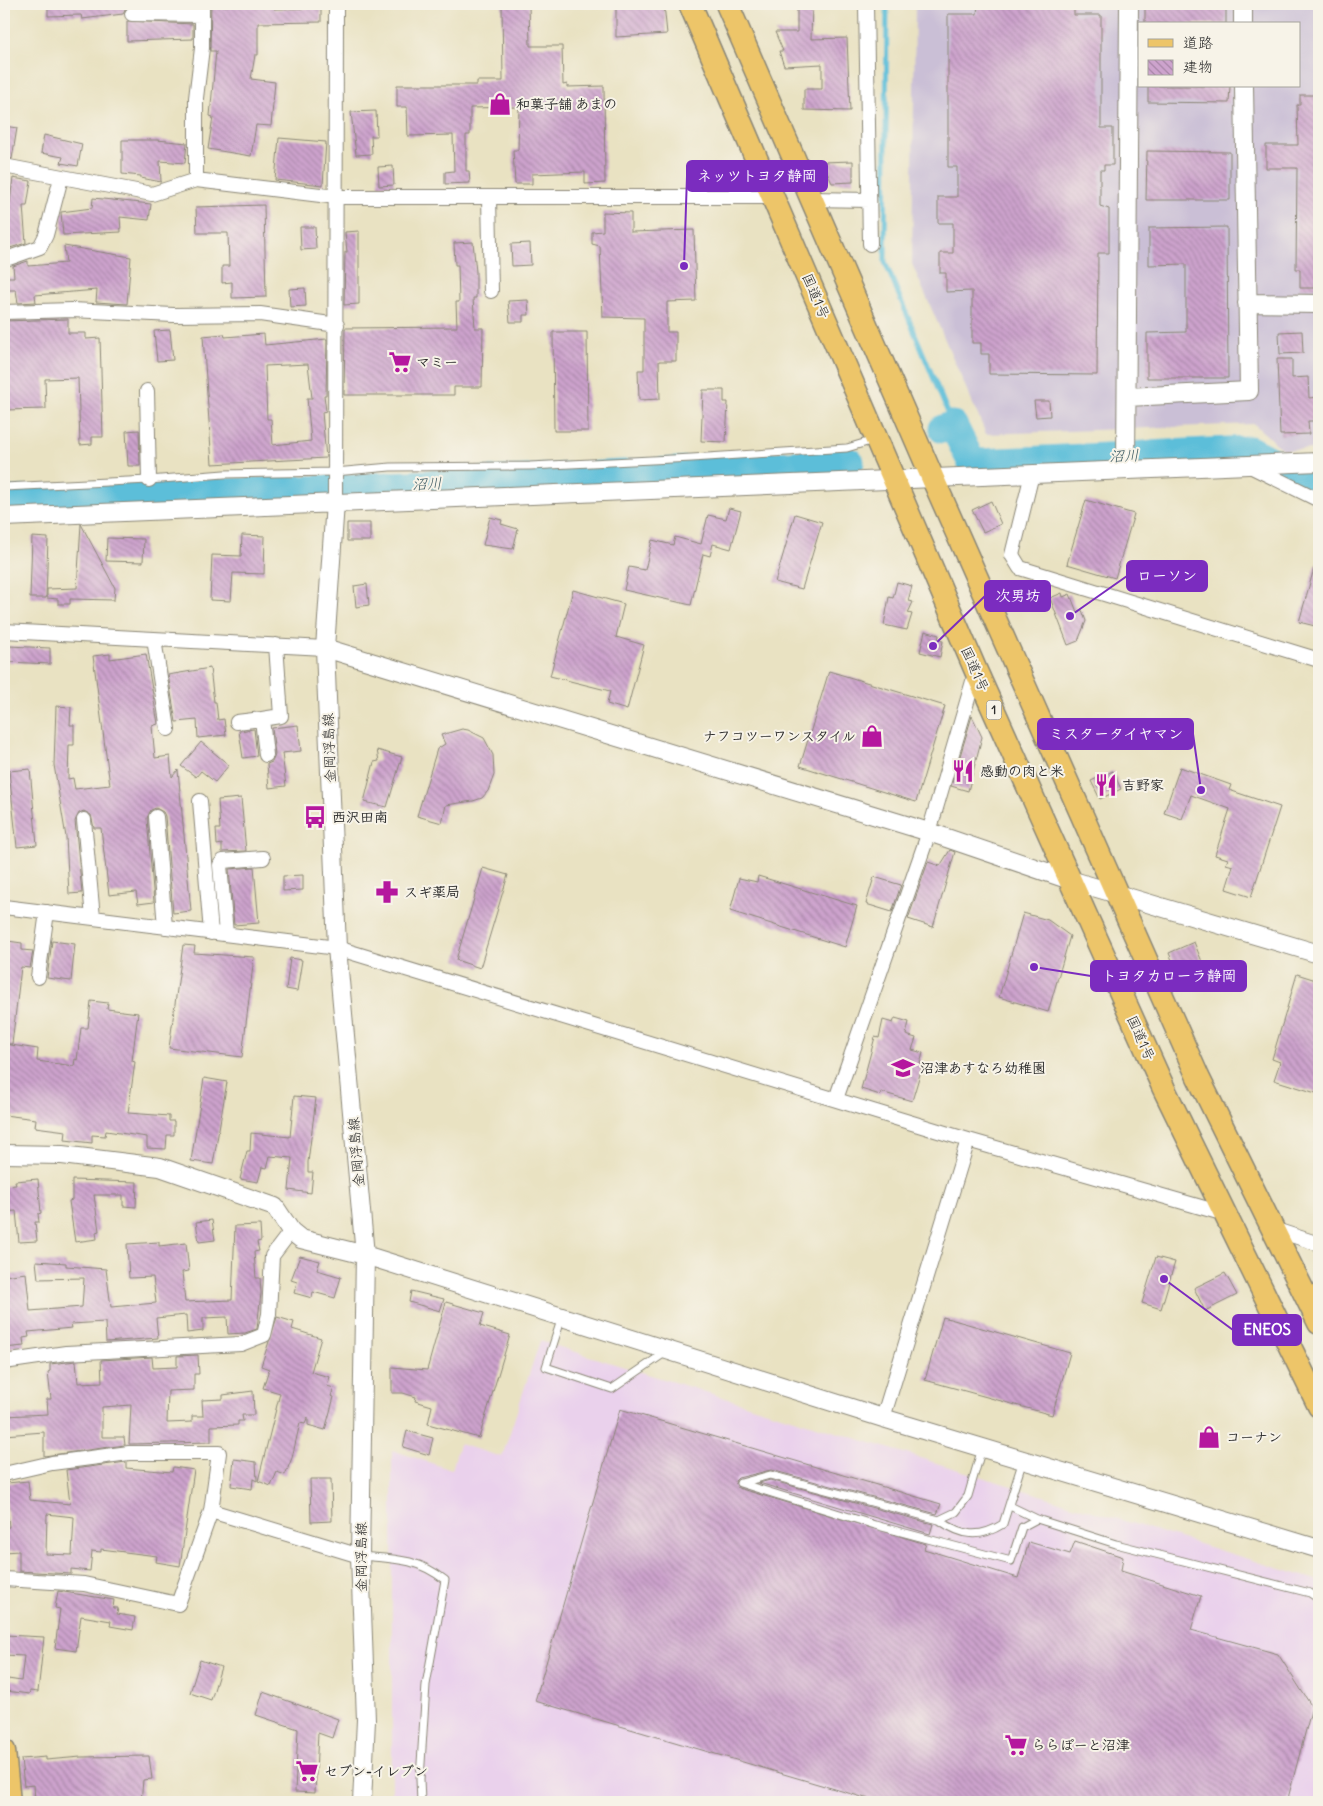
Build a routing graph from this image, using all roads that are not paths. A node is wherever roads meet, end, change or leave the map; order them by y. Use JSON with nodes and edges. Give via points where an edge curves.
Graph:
{"nodes":[{"id":1,"x":336,"y":4,"type":"edge"},
{"id":2,"x":690,"y":4,"type":"edge"},
{"id":3,"x":728,"y":4,"type":"edge"},
{"id":4,"x":866,"y":4,"type":"edge"},
{"id":5,"x":1129,"y":4,"type":"edge"},
{"id":6,"x":1243,"y":4,"type":"edge"},
{"id":7,"x":202,"y":9,"type":"edge"},
{"id":8,"x":132,"y":14,"type":"dead end"},
{"id":9,"x":1243,"y":22,"type":"edge"},
{"id":10,"x":1244,"y":88,"type":"edge"},
{"id":11,"x":4,"y":166,"type":"edge"},
{"id":12,"x":62,"y":178,"type":"junction"},
{"id":13,"x":196,"y":180,"type":"junction"},
{"id":14,"x":337,"y":197,"type":"junction"},
{"id":15,"x":489,"y":197,"type":"junction"},
{"id":16,"x":774,"y":197,"type":"junction"},
{"id":17,"x":812,"y":199,"type":"junction"},
{"id":18,"x":869,"y":200,"type":"junction"},
{"id":19,"x":870,"y":244,"type":"dead end"},
{"id":20,"x":9,"y":258,"type":"dead end"},
{"id":21,"x":491,"y":291,"type":"dead end"},
{"id":22,"x":1247,"y":303,"type":"junction"},
{"id":23,"x":1319,"y":304,"type":"edge"},
{"id":24,"x":4,"y":312,"type":"edge"},
{"id":25,"x":336,"y":325,"type":"junction"},
{"id":26,"x":147,"y":391,"type":"dead end"},
{"id":27,"x":1126,"y":396,"type":"junction"},
{"id":28,"x":876,"y":439,"type":"junction"},
{"id":29,"x":1306,"y":462,"type":"edge"},
{"id":30,"x":1252,"y":464,"type":"junction"},
{"id":31,"x":1126,"y":470,"type":"junction"},
{"id":32,"x":1319,"y":470,"type":"edge"},
{"id":33,"x":335,"y":472,"type":"junction"},
{"id":34,"x":1032,"y":474,"type":"junction"},
{"id":35,"x":933,"y":478,"type":"junction"},
{"id":36,"x":149,"y":480,"type":"junction"},
{"id":37,"x":894,"y":480,"type":"junction"},
{"id":38,"x":4,"y":487,"type":"edge"},
{"id":39,"x":1319,"y":500,"type":"edge"},
{"id":40,"x":335,"y":503,"type":"junction"},
{"id":41,"x":4,"y":517,"type":"edge"},
{"id":42,"x":4,"y":631,"type":"edge"},
{"id":43,"x":154,"y":639,"type":"junction"},
{"id":44,"x":276,"y":645,"type":"junction"},
{"id":45,"x":325,"y":648,"type":"junction"},
{"id":46,"x":1319,"y":660,"type":"edge"},
{"id":47,"x":976,"y":671,"type":"junction"},
{"id":48,"x":262,"y":719,"type":"junction"},
{"id":49,"x":237,"y":722,"type":"dead end"},
{"id":50,"x":168,"y":729,"type":"dead end"},
{"id":51,"x":266,"y":755,"type":"dead end"},
{"id":52,"x":200,"y":801,"type":"dead end"},
{"id":53,"x":156,"y":817,"type":"dead end"},
{"id":54,"x":84,"y":820,"type":"dead end"},
{"id":55,"x":929,"y":832,"type":"junction"},
{"id":56,"x":263,"y":858,"type":"dead end"},
{"id":57,"x":1070,"y":880,"type":"junction"},
{"id":58,"x":1116,"y":893,"type":"junction"},
{"id":59,"x":4,"y":907,"type":"edge"},
{"id":60,"x":47,"y":912,"type":"junction"},
{"id":61,"x":93,"y":918,"type":"junction"},
{"id":62,"x":165,"y":927,"type":"junction"},
{"id":63,"x":211,"y":933,"type":"junction"},
{"id":64,"x":226,"y":934,"type":"junction"},
{"id":65,"x":337,"y":948,"type":"junction"},
{"id":66,"x":1319,"y":954,"type":"edge"},
{"id":67,"x":38,"y":977,"type":"dead end"},
{"id":68,"x":836,"y":1099,"type":"junction"},
{"id":69,"x":968,"y":1140,"type":"junction"},
{"id":70,"x":4,"y":1154,"type":"edge"},
{"id":71,"x":1225,"y":1214,"type":"junction"},
{"id":72,"x":1272,"y":1229,"type":"junction"},
{"id":73,"x":291,"y":1231,"type":"junction"},
{"id":74,"x":1319,"y":1244,"type":"edge"},
{"id":75,"x":365,"y":1255,"type":"junction"},
{"id":76,"x":562,"y":1317,"type":"junction"},
{"id":77,"x":1319,"y":1323,"type":"edge"},
{"id":78,"x":668,"y":1350,"type":"junction"},
{"id":79,"x":4,"y":1362,"type":"edge"},
{"id":80,"x":1319,"y":1406,"type":"edge"},
{"id":81,"x":883,"y":1418,"type":"junction"},
{"id":82,"x":982,"y":1447,"type":"junction"},
{"id":83,"x":1024,"y":1459,"type":"junction"},
{"id":84,"x":4,"y":1474,"type":"edge"},
{"id":85,"x":1010,"y":1506,"type":"junction"},
{"id":86,"x":211,"y":1511,"type":"junction"},
{"id":87,"x":1037,"y":1519,"type":"junction"},
{"id":88,"x":939,"y":1520,"type":"junction"},
{"id":89,"x":1319,"y":1549,"type":"edge"},
{"id":90,"x":360,"y":1556,"type":"junction"},
{"id":91,"x":4,"y":1579,"type":"edge"},
{"id":92,"x":1319,"y":1598,"type":"edge"},
{"id":93,"x":4,"y":1751,"type":"edge"},
{"id":94,"x":9,"y":1802,"type":"edge"},
{"id":95,"x":362,"y":1802,"type":"edge"},
{"id":96,"x":421,"y":1802,"type":"edge"}],
"edges":[{"from":1,"to":14,"type":"street"},
{"from":2,"to":16,"type":"main road","name":"国道1号","number":"1"},
{"from":3,"to":17,"type":"main road"},
{"from":4,"to":18,"type":"street"},
{"from":5,"to":27,"type":"street"},
{"from":6,"to":9,"type":"street"},
{"from":7,"to":8,"type":"street"},
{"from":7,"to":13,"type":"street","via":[[202,48],[196,98]]},
{"from":10,"to":22,"type":"street"},
{"from":11,"to":12,"type":"street"},
{"from":12,"to":13,"type":"street","via":[[152,194]]},
{"from":12,"to":20,"type":"street","via":[[40,247]]},
{"from":13,"to":14,"type":"street"},
{"from":14,"to":15,"type":"street"},
{"from":14,"to":25,"type":"street"},
{"from":15,"to":16,"type":"street"},
{"from":15,"to":21,"type":"street"},
{"from":16,"to":28,"type":"main road","name":"国道1号","number":"1"},
{"from":17,"to":18,"type":"street"},
{"from":17,"to":35,"type":"main road"},
{"from":18,"to":19,"type":"street"},
{"from":22,"to":23,"type":"street"},
{"from":22,"to":27,"type":"street","via":[[1249,391]]},
{"from":24,"to":25,"type":"street","via":[[72,310],[173,315],[260,314]]},
{"from":25,"to":33,"type":"street"},
{"from":26,"to":36,"type":"street"},
{"from":27,"to":31,"type":"street"},
{"from":28,"to":33,"type":"lane","via":[[847,448],[692,458],[530,466],[390,467]]},
{"from":28,"to":37,"type":"main road","name":"国道1号","number":"1"},
{"from":29,"to":30,"type":"street"},
{"from":29,"to":32,"type":"street"},
{"from":30,"to":31,"type":"street"},
{"from":30,"to":39,"type":"street"},
{"from":31,"to":34,"type":"street"},
{"from":33,"to":36,"type":"lane","via":[[224,474]]},
{"from":33,"to":40,"type":"street"},
{"from":34,"to":35,"type":"street"},
{"from":34,"to":46,"type":"street","via":[[1012,554],[1020,568]]},
{"from":35,"to":37,"type":"street"},
{"from":35,"to":58,"type":"main road"},
{"from":36,"to":38,"type":"lane"},
{"from":37,"to":40,"type":"street"},
{"from":37,"to":47,"type":"main road","name":"国道1号","number":"1"},
{"from":40,"to":41,"type":"street"},
{"from":40,"to":45,"type":"street","name":"金岡浮島線"},
{"from":42,"to":43,"type":"street"},
{"from":43,"to":44,"type":"street"},
{"from":43,"to":50,"type":"street"},
{"from":44,"to":45,"type":"street"},
{"from":44,"to":48,"type":"street","via":[[281,716]]},
{"from":45,"to":55,"type":"street"},
{"from":45,"to":65,"type":"street","name":"金岡浮島線"},
{"from":47,"to":55,"type":"street"},
{"from":47,"to":57,"type":"main road","name":"国道1号","number":"1"},
{"from":48,"to":49,"type":"street"},
{"from":48,"to":51,"type":"street"},
{"from":52,"to":63,"type":"street"},
{"from":53,"to":62,"type":"street"},
{"from":54,"to":61,"type":"street"},
{"from":55,"to":57,"type":"street"},
{"from":55,"to":68,"type":"street"},
{"from":56,"to":64,"type":"street","via":[[223,861],[220,865]]},
{"from":57,"to":58,"type":"street"},
{"from":57,"to":71,"type":"main road","name":"国道1号","number":"1","via":[[1164,1090]]},
{"from":58,"to":66,"type":"street"},
{"from":58,"to":72,"type":"main road","via":[[1198,1078]]},
{"from":59,"to":60,"type":"street"},
{"from":60,"to":61,"type":"street"},
{"from":60,"to":67,"type":"street"},
{"from":61,"to":62,"type":"street"},
{"from":62,"to":63,"type":"street"},
{"from":63,"to":64,"type":"street"},
{"from":64,"to":65,"type":"street"},
{"from":65,"to":68,"type":"street"},
{"from":65,"to":75,"type":"street","name":"金岡浮島線"},
{"from":68,"to":69,"type":"street"},
{"from":69,"to":71,"type":"street"},
{"from":69,"to":81,"type":"street"},
{"from":70,"to":73,"type":"street","via":[[62,1155],[160,1167],[275,1207]]},
{"from":71,"to":80,"type":"main road","name":"国道1号","number":"1"},
{"from":72,"to":74,"type":"street"},
{"from":72,"to":77,"type":"main road"},
{"from":73,"to":75,"type":"street","via":[[301,1239]]},
{"from":73,"to":79,"type":"street","via":[[272,1256],[269,1314],[264,1335],[241,1344],[66,1354]]},
{"from":75,"to":76,"type":"street"},
{"from":75,"to":90,"type":"street","name":"金岡浮島線"},
{"from":76,"to":78,"type":"street"},
{"from":76,"to":78,"type":"lane","via":[[546,1367],[612,1388]]},
{"from":78,"to":81,"type":"street"},
{"from":81,"to":82,"type":"street"},
{"from":82,"to":83,"type":"street"},
{"from":82,"to":88,"type":"lane","via":[[968,1496],[956,1512]]},
{"from":83,"to":85,"type":"lane"},
{"from":83,"to":89,"type":"street"},
{"from":84,"to":86,"type":"street","via":[[52,1463],[129,1453],[219,1453]]},
{"from":85,"to":87,"type":"lane"},
{"from":85,"to":88,"type":"lane","via":[[1003,1524],[988,1533],[953,1530]]},
{"from":86,"to":90,"type":"street"},
{"from":86,"to":91,"type":"street","via":[[178,1604],[84,1584]]},
{"from":87,"to":88,"type":"lane","via":[[1022,1527],[1011,1561],[875,1525],[740,1483],[770,1475]]},
{"from":87,"to":92,"type":"lane","via":[[1116,1544]]},
{"from":90,"to":95,"type":"street","name":"金岡浮島線","via":[[366,1720]]},
{"from":90,"to":96,"type":"lane","via":[[401,1560],[428,1567],[446,1580],[426,1685]]},
{"from":93,"to":94,"type":"main road"}]}
